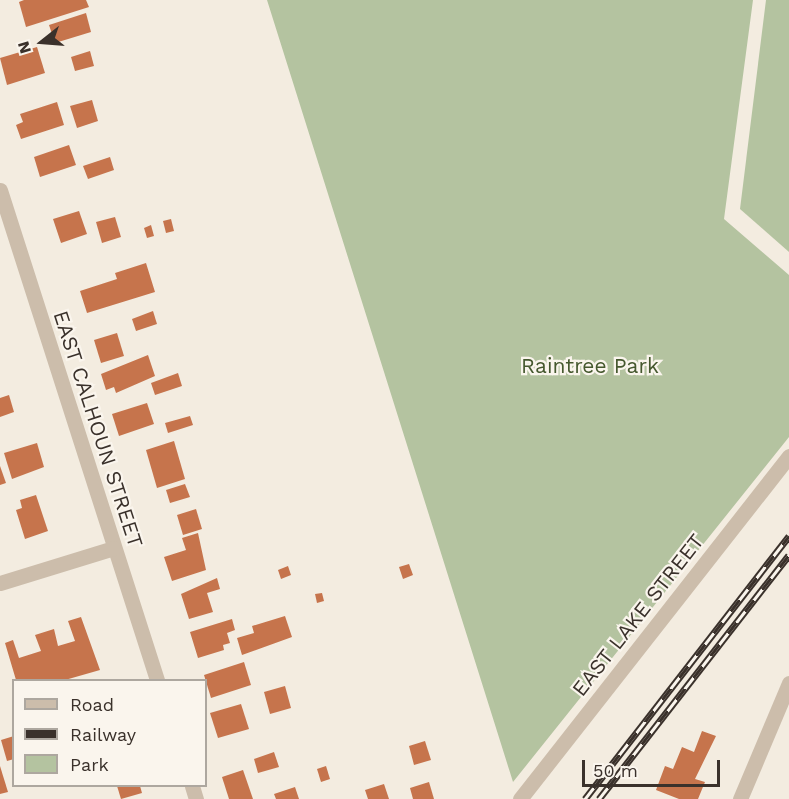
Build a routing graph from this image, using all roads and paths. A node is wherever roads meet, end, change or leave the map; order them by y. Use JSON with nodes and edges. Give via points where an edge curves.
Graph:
{"nodes":[{"id":1,"x":0,"y":190,"type":"edge"},
{"id":2,"x":789,"y":456,"type":"edge"},
{"id":3,"x":114,"y":548,"type":"junction"},
{"id":4,"x":0,"y":583,"type":"edge"},
{"id":5,"x":156,"y":679,"type":"edge"},
{"id":6,"x":789,"y":683,"type":"edge"},
{"id":7,"x":789,"y":714,"type":"edge"},
{"id":8,"x":772,"y":719,"type":"junction"},
{"id":9,"x":520,"y":799,"type":"edge"},
{"id":10,"x":740,"y":799,"type":"edge"}],
"edges":[{"from":1,"to":3,"type":"street","name":"EAST CALHOUN STREET"},
{"from":2,"to":9,"type":"street","name":"EAST LAKE STREET"},
{"from":3,"to":4,"type":"street"},
{"from":3,"to":5,"type":"street","name":"EAST CALHOUN STREET"},
{"from":6,"to":8,"type":"street"},
{"from":7,"to":8,"type":"street"},
{"from":8,"to":10,"type":"street"}]}
